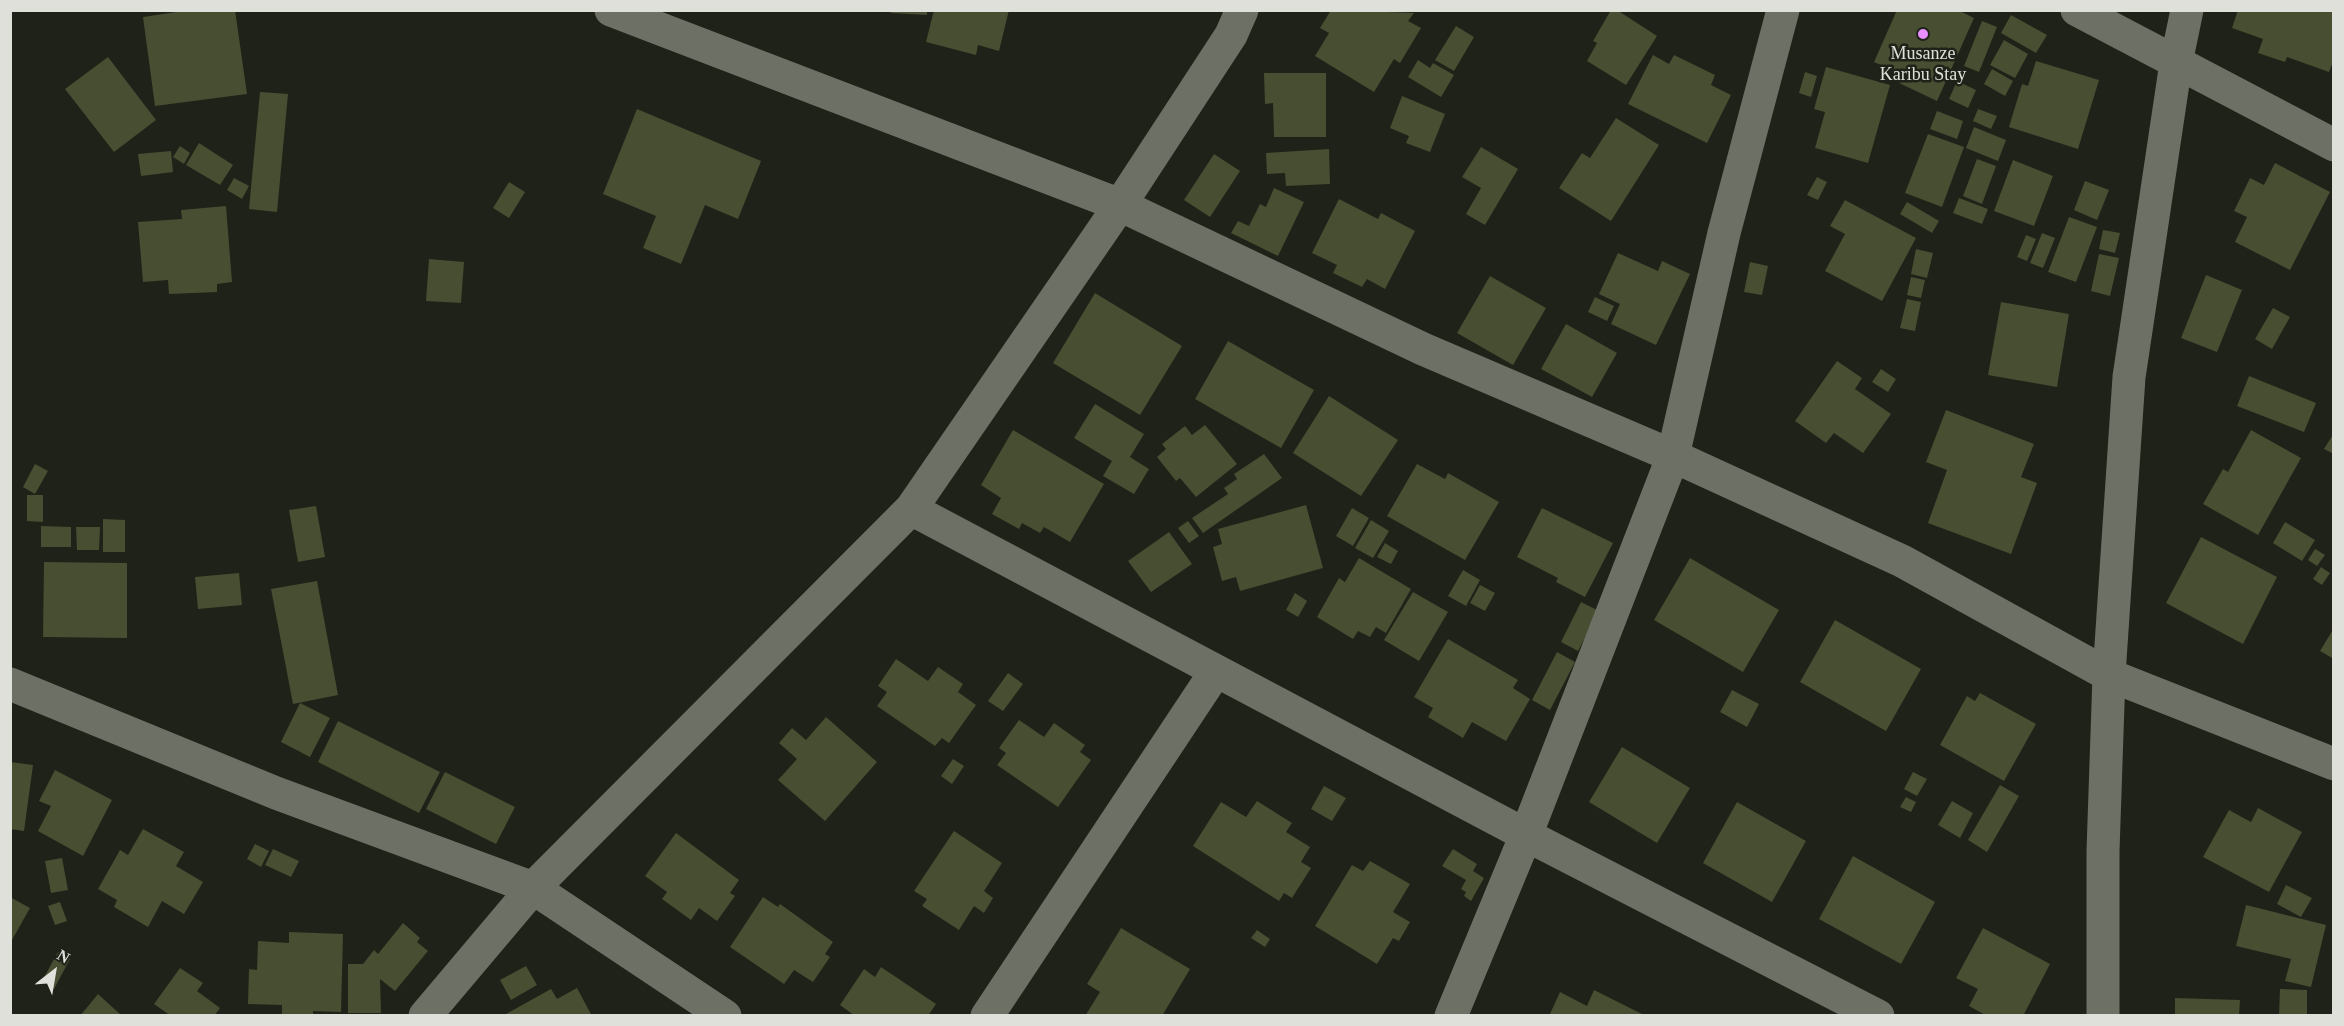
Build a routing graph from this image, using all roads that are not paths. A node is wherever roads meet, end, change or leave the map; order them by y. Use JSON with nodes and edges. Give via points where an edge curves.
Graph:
{"nodes":[{"id":1,"x":611,"y":10,"type":"edge"},
{"id":2,"x":1242,"y":10,"type":"edge"},
{"id":3,"x":1783,"y":10,"type":"edge"},
{"id":4,"x":2077,"y":10,"type":"edge"},
{"id":5,"x":2187,"y":10,"type":"edge"},
{"id":6,"x":2176,"y":63,"type":"junction"},
{"id":7,"x":2334,"y":145,"type":"edge"},
{"id":8,"x":1120,"y":205,"type":"junction"},
{"id":9,"x":1673,"y":456,"type":"junction"},
{"id":10,"x":911,"y":509,"type":"junction"},
{"id":11,"x":1216,"y":670,"type":"junction"},
{"id":12,"x":2109,"y":675,"type":"junction"},
{"id":13,"x":10,"y":684,"type":"edge"},
{"id":14,"x":2334,"y":764,"type":"edge"},
{"id":15,"x":1526,"y":835,"type":"junction"},
{"id":16,"x":533,"y":888,"type":"junction"},
{"id":17,"x":425,"y":1016,"type":"edge"},
{"id":18,"x":725,"y":1016,"type":"edge"},
{"id":19,"x":987,"y":1016,"type":"edge"},
{"id":20,"x":1451,"y":1016,"type":"edge"},
{"id":21,"x":1878,"y":1016,"type":"edge"},
{"id":22,"x":2103,"y":1016,"type":"edge"}],
"edges":[{"from":1,"to":8,"type":"street"},
{"from":2,"to":8,"type":"street","via":[[1231,35]]},
{"from":3,"to":9,"type":"street","via":[[1724,233]]},
{"from":4,"to":6,"type":"street"},
{"from":5,"to":6,"type":"street"},
{"from":6,"to":7,"type":"street"},
{"from":6,"to":12,"type":"street","via":[[2129,377]]},
{"from":8,"to":9,"type":"street","via":[[1423,349]]},
{"from":8,"to":10,"type":"street"},
{"from":9,"to":12,"type":"street","via":[[1902,561]]},
{"from":9,"to":15,"type":"street"},
{"from":10,"to":11,"type":"street"},
{"from":10,"to":16,"type":"street"},
{"from":11,"to":15,"type":"street"},
{"from":11,"to":19,"type":"street"},
{"from":12,"to":14,"type":"street"},
{"from":12,"to":22,"type":"street"},
{"from":13,"to":16,"type":"street","via":[[276,793]]},
{"from":15,"to":20,"type":"street"},
{"from":15,"to":21,"type":"street"},
{"from":16,"to":17,"type":"street"},
{"from":16,"to":18,"type":"street"}]}
